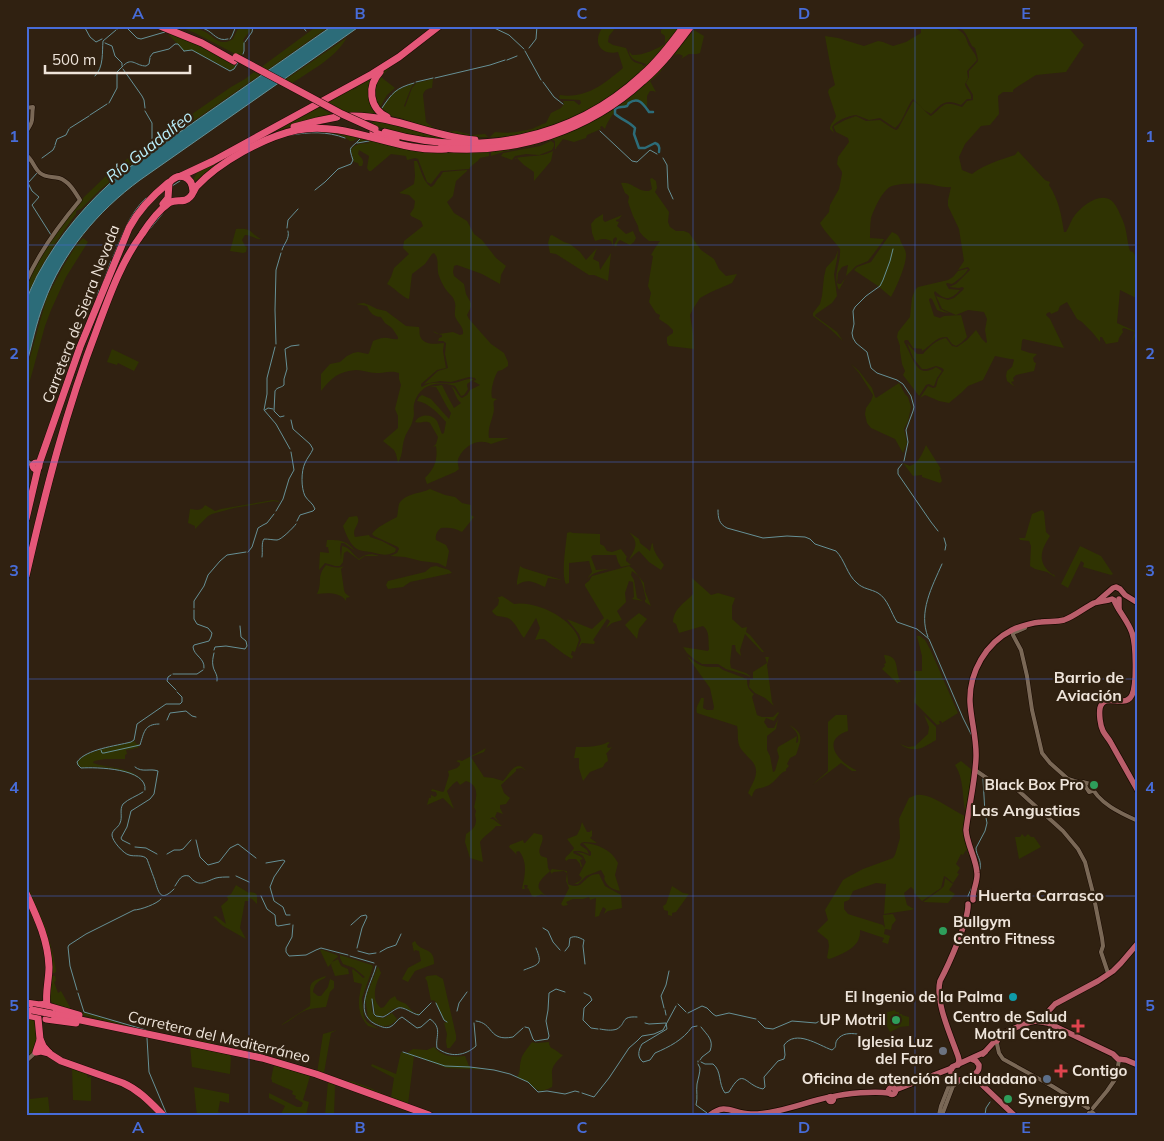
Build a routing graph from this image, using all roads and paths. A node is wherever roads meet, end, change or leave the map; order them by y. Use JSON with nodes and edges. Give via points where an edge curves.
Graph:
{"nodes":[{"id":1,"x":160,"y":26,"type":"edge"},
{"id":2,"x":170,"y":26,"type":"edge"},
{"id":3,"x":439,"y":26,"type":"edge"},
{"id":4,"x":684,"y":26,"type":"edge"},
{"id":5,"x":691,"y":26,"type":"edge"},
{"id":6,"x":235,"y":59,"type":"junction"},
{"id":7,"x":387,"y":64,"type":"junction"},
{"id":8,"x":26,"y":108,"type":"edge"},
{"id":9,"x":376,"y":114,"type":"junction"},
{"id":10,"x":351,"y":116,"type":"dead end"},
{"id":11,"x":337,"y":117,"type":"dead end"},
{"id":12,"x":374,"y":130,"type":"junction"},
{"id":13,"x":26,"y":132,"type":"edge"},
{"id":14,"x":523,"y":138,"type":"junction"},
{"id":15,"x":446,"y":149,"type":"junction"},
{"id":16,"x":26,"y":155,"type":"edge"},
{"id":17,"x":187,"y":179,"type":"junction"},
{"id":18,"x":166,"y":190,"type":"junction"},
{"id":19,"x":193,"y":191,"type":"junction"},
{"id":20,"x":175,"y":201,"type":"junction"},
{"id":21,"x":26,"y":282,"type":"edge"},
{"id":22,"x":26,"y":460,"type":"edge"},
{"id":23,"x":36,"y":465,"type":"junction"},
{"id":24,"x":26,"y":519,"type":"edge"},
{"id":25,"x":26,"y":562,"type":"edge"},
{"id":26,"x":26,"y":576,"type":"edge"},
{"id":27,"x":1110,"y":590,"type":"junction"},
{"id":28,"x":1117,"y":599,"type":"junction"},
{"id":29,"x":1135,"y":601,"type":"edge"},
{"id":30,"x":1094,"y":603,"type":"junction"},
{"id":31,"x":1025,"y":627,"type":"junction"},
{"id":32,"x":976,"y":773,"type":"junction"},
{"id":33,"x":1064,"y":774,"type":"junction"},
{"id":34,"x":1091,"y":791,"type":"junction"},
{"id":35,"x":1138,"y":791,"type":"edge"},
{"id":36,"x":1138,"y":821,"type":"edge"},
{"id":37,"x":26,"y":893,"type":"edge"},
{"id":38,"x":26,"y":900,"type":"edge"},
{"id":39,"x":1138,"y":943,"type":"edge"},
{"id":40,"x":1108,"y":973,"type":"junction"},
{"id":41,"x":942,"y":978,"type":"junction"},
{"id":42,"x":46,"y":991,"type":"junction"},
{"id":43,"x":26,"y":1003,"type":"edge"},
{"id":44,"x":42,"y":1011,"type":"edge"},
{"id":45,"x":26,"y":1015,"type":"edge"},
{"id":46,"x":1042,"y":1020,"type":"junction"},
{"id":47,"x":135,"y":1031,"type":"junction"},
{"id":48,"x":996,"y":1042,"type":"junction"},
{"id":49,"x":42,"y":1043,"type":"junction"},
{"id":50,"x":36,"y":1052,"type":"junction"},
{"id":51,"x":984,"y":1052,"type":"junction"},
{"id":52,"x":49,"y":1053,"type":"junction"},
{"id":53,"x":1120,"y":1058,"type":"junction"},
{"id":54,"x":970,"y":1060,"type":"junction"},
{"id":55,"x":26,"y":1061,"type":"edge"},
{"id":56,"x":978,"y":1063,"type":"junction"},
{"id":57,"x":958,"y":1065,"type":"junction"},
{"id":58,"x":1138,"y":1065,"type":"edge"},
{"id":59,"x":952,"y":1068,"type":"junction"},
{"id":60,"x":978,"y":1072,"type":"junction"},
{"id":61,"x":938,"y":1074,"type":"junction"},
{"id":62,"x":951,"y":1077,"type":"junction"},
{"id":63,"x":968,"y":1077,"type":"junction"},
{"id":64,"x":960,"y":1081,"type":"junction"},
{"id":65,"x":941,"y":1111,"type":"edge"},
{"id":66,"x":1091,"y":1112,"type":"edge"},
{"id":67,"x":163,"y":1115,"type":"edge"},
{"id":68,"x":429,"y":1115,"type":"edge"},
{"id":69,"x":710,"y":1115,"type":"edge"},
{"id":70,"x":1014,"y":1115,"type":"edge"},
{"id":71,"x":1018,"y":1115,"type":"edge"}],
"edges":[{"from":1,"to":6,"type":"highway"},
{"from":2,"to":6,"type":"highway","via":[[202,39]]},
{"from":3,"to":7,"type":"highway"},
{"from":4,"to":14,"type":"highway","via":[[641,76],[607,103],[569,123]]},
{"from":5,"to":15,"type":"highway","via":[[642,82],[615,104],[583,122],[521,144],[488,149]]},
{"from":6,"to":12,"type":"highway","bridge":true,"via":[[344,119]]},
{"from":7,"to":9,"type":"highway","via":[[372,86]]},
{"from":7,"to":17,"type":"highway","via":[[198,169]]},
{"from":8,"to":13,"type":"street","via":[[33,107],[33,122]]},
{"from":9,"to":10,"type":"highway"},
{"from":9,"to":14,"type":"highway","via":[[469,140]]},
{"from":11,"to":17,"type":"highway","via":[[270,136],[231,156],[197,182]]},
{"from":12,"to":14,"type":"highway","via":[[456,144]]},
{"from":12,"to":15,"type":"highway","via":[[392,139]]},
{"from":15,"to":19,"type":"highway","via":[[395,144],[333,129],[298,130],[268,140],[237,156],[204,179]]},
{"from":16,"to":21,"type":"street","via":[[39,173],[69,184],[80,200],[46,245]]},
{"from":17,"to":18,"type":"highway","via":[[174,177]]},
{"from":17,"to":19,"type":"highway"},
{"from":18,"to":20,"type":"highway"},
{"from":18,"to":23,"type":"highway","name":"Carretera de Sierra Nevada","via":[[145,204],[129,228]]},
{"from":18,"to":25,"type":"highway","via":[[166,202],[128,248],[98,317],[60,429]]},
{"from":19,"to":20,"type":"highway","via":[[184,201]]},
{"from":20,"to":26,"type":"highway","via":[[155,217],[135,244],[104,310],[58,446]]},
{"from":22,"to":23,"type":"street"},
{"from":23,"to":24,"type":"highway","name":"Carretera de Sierra Nevada"},
{"from":27,"to":28,"type":"main road","via":[[1110,596]]},
{"from":27,"to":28,"type":"main road","via":[[1120,589]]},
{"from":27,"to":30,"type":"main road"},
{"from":28,"to":29,"type":"main road"},
{"from":28,"to":30,"type":"main road"},
{"from":28,"to":35,"type":"main road","via":[[1134,642],[1134,688],[1127,700],[1107,700],[1100,709],[1105,729]]},
{"from":30,"to":31,"type":"main road","via":[[1066,619]]},
{"from":31,"to":32,"type":"main road","via":[[1005,634],[994,643],[974,674],[970,698]]},
{"from":31,"to":33,"type":"street","via":[[1013,635],[1028,676],[1040,746],[1043,755]]},
{"from":32,"to":40,"type":"street","via":[[992,783],[1011,784],[1063,831],[1082,855]]},
{"from":32,"to":41,"type":"main road","via":[[966,830],[978,873],[971,902]]},
{"from":33,"to":34,"type":"street"},
{"from":33,"to":34,"type":"street","via":[[1090,784]]},
{"from":34,"to":36,"type":"street","via":[[1118,812]]},
{"from":37,"to":42,"type":"highway","via":[[46,943],[49,968]]},
{"from":38,"to":42,"type":"highway","via":[[43,945]]},
{"from":39,"to":40,"type":"main road"},
{"from":40,"to":46,"type":"main road","via":[[1098,982],[1055,1004]]},
{"from":41,"to":54,"type":"main road","via":[[942,1001],[961,1054]]},
{"from":41,"to":57,"type":"main road","via":[[940,1000]]},
{"from":42,"to":44,"type":"highway"},
{"from":42,"to":44,"type":"highway","via":[[41,1000]]},
{"from":43,"to":44,"type":"highway"},
{"from":44,"to":45,"type":"highway"},
{"from":44,"to":47,"type":"highway","name":"Carretera del Mediterráneo"},
{"from":44,"to":47,"type":"highway"},
{"from":44,"to":49,"type":"highway"},
{"from":46,"to":48,"type":"main road","via":[[1005,1030]]},
{"from":46,"to":53,"type":"main road"},
{"from":47,"to":68,"type":"highway","name":"Carretera del Mediterráneo","via":[[299,1068]]},
{"from":48,"to":51,"type":"main road"},
{"from":48,"to":66,"type":"street","via":[[1003,1059]]},
{"from":49,"to":50,"type":"highway"},
{"from":49,"to":52,"type":"highway"},
{"from":50,"to":52,"type":"highway"},
{"from":50,"to":55,"type":"street"},
{"from":51,"to":54,"type":"main road"},
{"from":51,"to":56,"type":"main road"},
{"from":52,"to":67,"type":"highway","via":[[61,1061],[132,1087]]},
{"from":53,"to":58,"type":"main road"},
{"from":53,"to":66,"type":"street","via":[[1115,1079]]},
{"from":54,"to":56,"type":"main road"},
{"from":54,"to":57,"type":"main road"},
{"from":56,"to":60,"type":"main road"},
{"from":57,"to":59,"type":"main road"},
{"from":59,"to":61,"type":"main road"},
{"from":59,"to":62,"type":"main road"},
{"from":60,"to":63,"type":"main road"},
{"from":60,"to":71,"type":"main road","via":[[981,1080]]},
{"from":61,"to":62,"type":"main road"},
{"from":61,"to":69,"type":"main road","via":[[892,1090],[843,1095],[785,1110],[744,1114],[722,1108]]},
{"from":62,"to":64,"type":"main road"},
{"from":62,"to":65,"type":"street"},
{"from":63,"to":64,"type":"main road"},
{"from":63,"to":70,"type":"main road","via":[[977,1080]]},
{"from":64,"to":65,"type":"street","via":[[953,1086]]}]}
